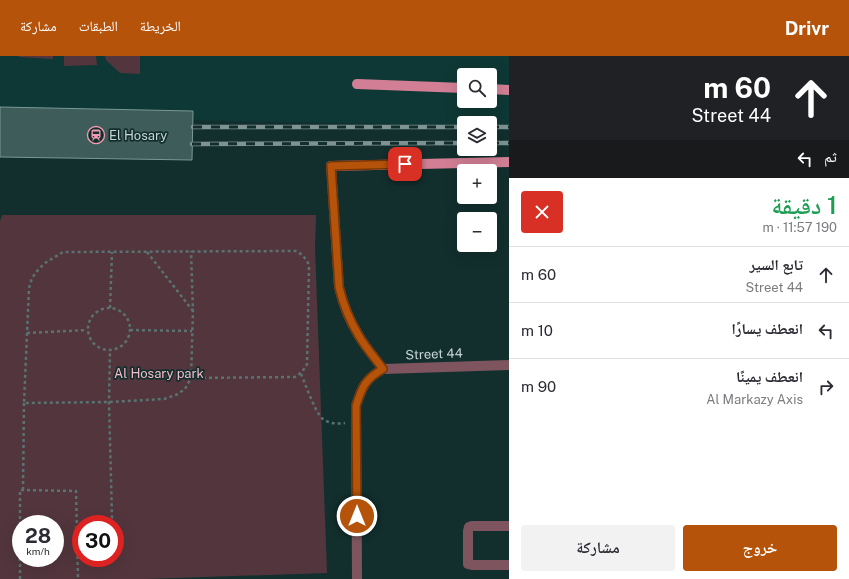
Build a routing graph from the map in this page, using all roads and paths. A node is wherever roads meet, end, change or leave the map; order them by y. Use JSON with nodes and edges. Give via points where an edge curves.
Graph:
{"nodes":[{"id":1,"x":357,"y":84,"type":"dead end"},
{"id":2,"x":457,"y":88,"type":"edge"},
{"id":3,"x":497,"y":90,"type":"edge"},
{"id":4,"x":509,"y":90,"type":"edge"},
{"id":5,"x":509,"y":162,"type":"edge"},
{"id":6,"x":331,"y":166,"type":"joint"},
{"id":7,"x":191,"y":251,"type":"junction"},
{"id":8,"x":112,"y":252,"type":"junction"},
{"id":9,"x":146,"y":252,"type":"junction"},
{"id":10,"x":110,"y":308,"type":"junction"},
{"id":11,"x":193,"y":311,"type":"junction"},
{"id":12,"x":87,"y":330,"type":"junction"},
{"id":13,"x":130,"y":330,"type":"junction"},
{"id":14,"x":192,"y":331,"type":"junction"},
{"id":15,"x":27,"y":333,"type":"junction"},
{"id":16,"x":110,"y":350,"type":"junction"},
{"id":17,"x":509,"y":365,"type":"edge"},
{"id":18,"x":383,"y":369,"type":"junction"},
{"id":19,"x":301,"y":374,"type":"junction"},
{"id":20,"x":191,"y":378,"type":"junction"},
{"id":21,"x":109,"y":402,"type":"junction"},
{"id":22,"x":24,"y":403,"type":"junction"},
{"id":23,"x":356,"y":422,"type":"junction"},
{"id":24,"x":23,"y":490,"type":"junction"},
{"id":25,"x":76,"y":515,"type":"edge"},
{"id":26,"x":112,"y":515,"type":"edge"},
{"id":27,"x":509,"y":526,"type":"edge"},
{"id":28,"x":509,"y":565,"type":"edge"},
{"id":29,"x":78,"y":567,"type":"edge"},
{"id":30,"x":20,"y":579,"type":"edge"},
{"id":31,"x":78,"y":579,"type":"edge"},
{"id":32,"x":357,"y":579,"type":"edge"}],
"edges":[{"from":1,"to":2,"type":"main road"},
{"from":3,"to":4,"type":"main road"},
{"from":5,"to":6,"type":"main road"},
{"from":6,"to":18,"type":"street","via":[[339,287],[343,304],[360,337]]},
{"from":7,"to":9,"type":"path"},
{"from":7,"to":11,"type":"path"},
{"from":7,"to":19,"type":"path","via":[[297,251],[307,260],[307,364]]},
{"from":8,"to":9,"type":"path"},
{"from":8,"to":10,"type":"path"},
{"from":8,"to":15,"type":"path","via":[[63,252],[45,263],[32,278],[29,288]]},
{"from":9,"to":11,"type":"path"},
{"from":10,"to":12,"type":"path","via":[[95,313],[90,318]]},
{"from":10,"to":13,"type":"path","via":[[125,315]]},
{"from":11,"to":14,"type":"path"},
{"from":12,"to":15,"type":"path"},
{"from":12,"to":16,"type":"path","via":[[92,343],[104,350]]},
{"from":13,"to":14,"type":"path"},
{"from":13,"to":16,"type":"path","via":[[123,345]]},
{"from":14,"to":20,"type":"path"},
{"from":15,"to":22,"type":"path"},
{"from":16,"to":21,"type":"path"},
{"from":17,"to":18,"type":"street","name":"Street 44"},
{"from":18,"to":23,"type":"street","via":[[372,375],[365,384],[356,406]]},
{"from":19,"to":20,"type":"path","via":[[295,377]]},
{"from":19,"to":23,"type":"path","via":[[317,412],[323,419],[339,424]]},
{"from":20,"to":21,"type":"path","via":[[185,389],[164,399]]},
{"from":21,"to":22,"type":"path"},
{"from":21,"to":26,"type":"path"},
{"from":22,"to":24,"type":"path"},
{"from":23,"to":32,"type":"street"},
{"from":24,"to":25,"type":"path","via":[[76,491]]},
{"from":24,"to":30,"type":"path","via":[[20,490]]},
{"from":27,"to":28,"type":"street","via":[[469,527],[468,564]]},
{"from":29,"to":31,"type":"path"}]}
